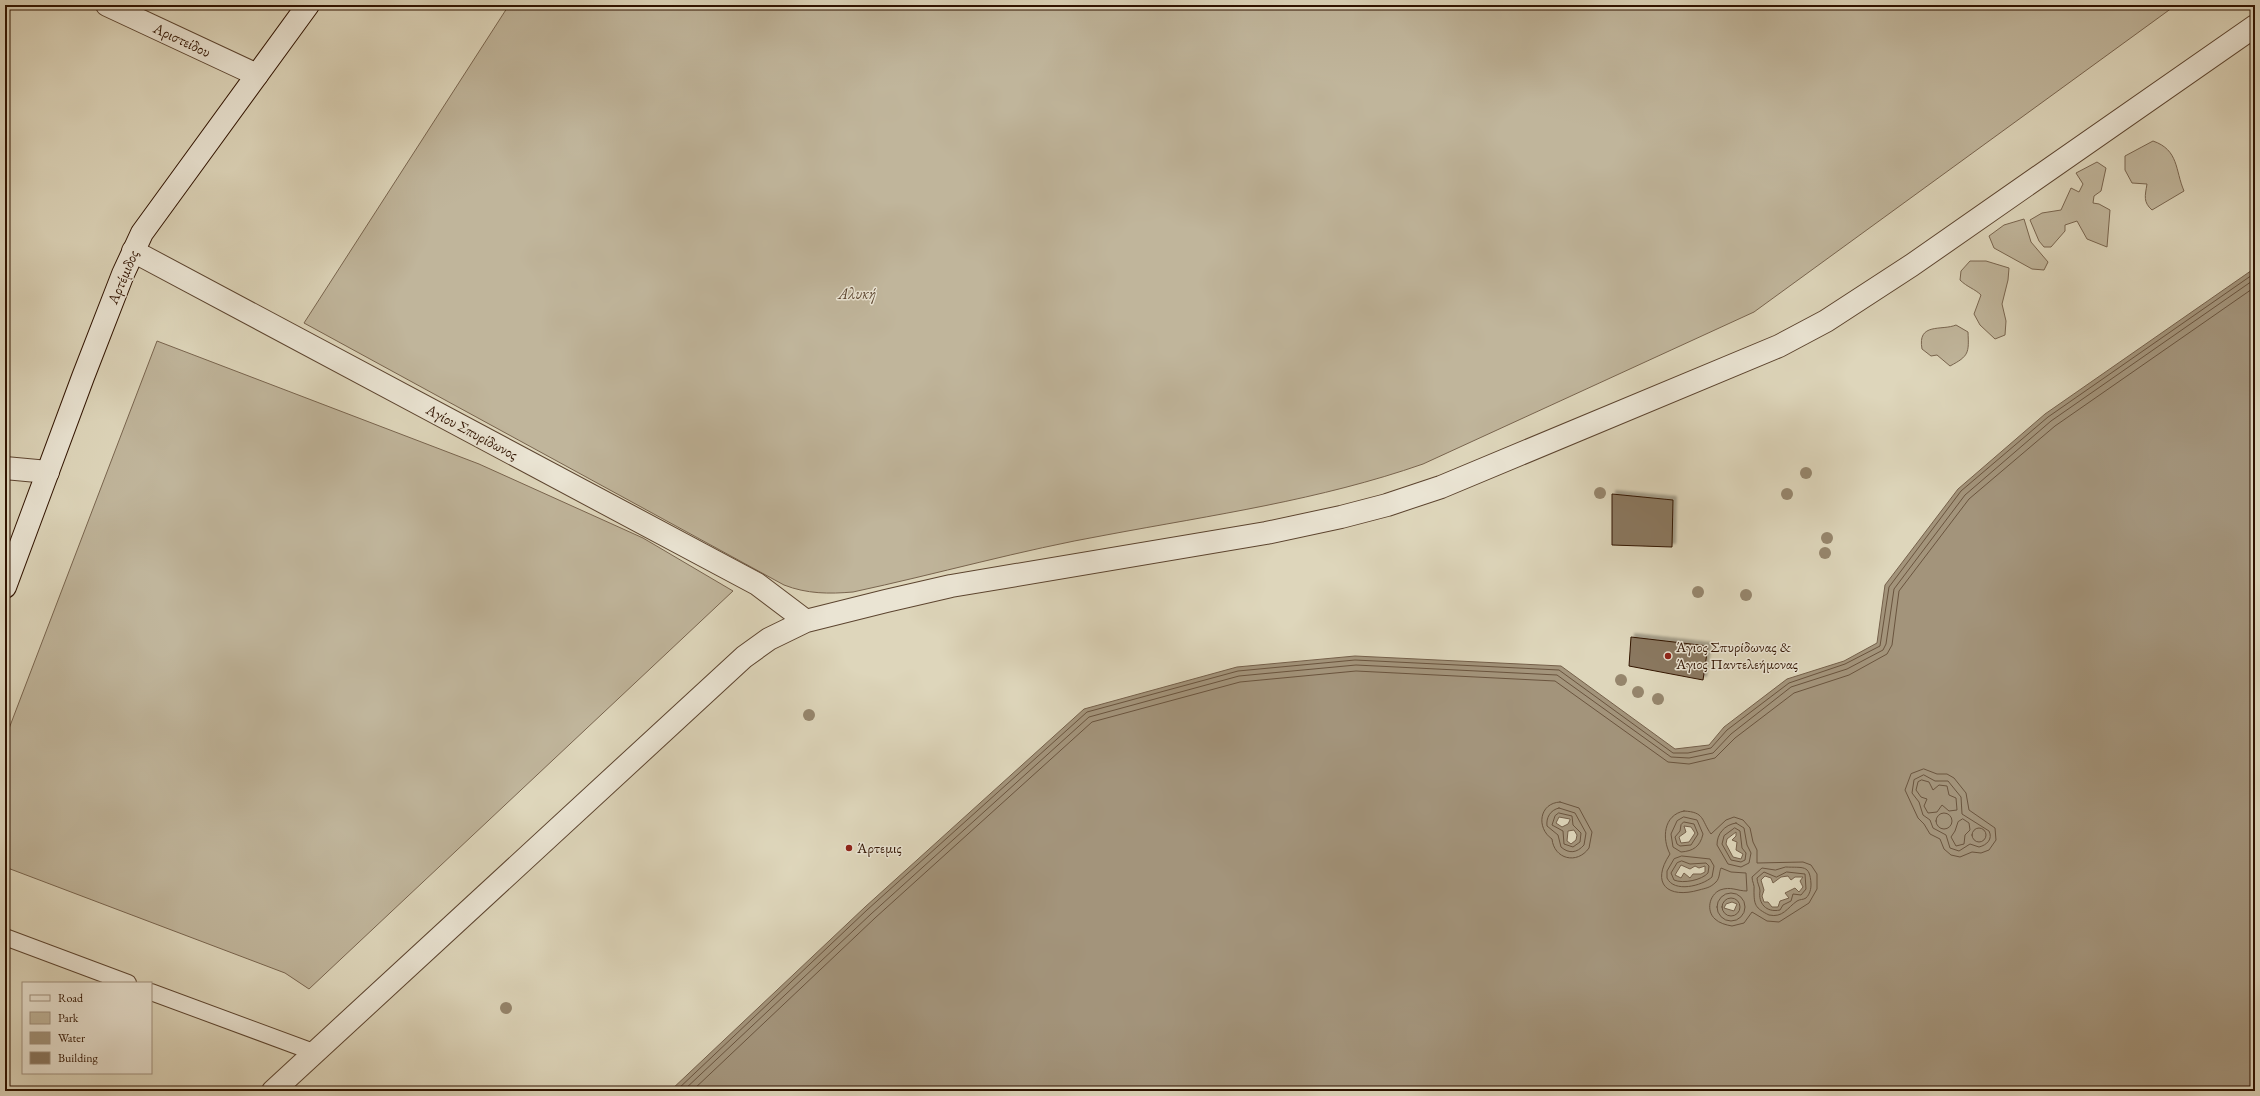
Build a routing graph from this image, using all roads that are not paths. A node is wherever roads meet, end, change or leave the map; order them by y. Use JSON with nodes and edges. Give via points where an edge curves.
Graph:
{"nodes":[{"id":1,"x":107,"y":5,"type":"edge"},
{"id":2,"x":308,"y":5,"type":"edge"},
{"id":3,"x":2255,"y":26,"type":"edge"},
{"id":4,"x":257,"y":75,"type":"junction"},
{"id":5,"x":133,"y":252,"type":"junction"},
{"id":6,"x":5,"y":468,"type":"edge"},
{"id":7,"x":48,"y":472,"type":"junction"},
{"id":8,"x":5,"y":586,"type":"edge"},
{"id":9,"x":806,"y":621,"type":"junction"},
{"id":10,"x":5,"y":937,"type":"edge"},
{"id":11,"x":125,"y":982,"type":"edge"},
{"id":12,"x":152,"y":992,"type":"edge"},
{"id":13,"x":316,"y":1053,"type":"junction"},
{"id":14,"x":273,"y":1091,"type":"edge"}],
"edges":[{"from":1,"to":4,"type":"street","name":"Αριστείδου"},
{"from":2,"to":4,"type":"street","name":"Αρτέμιδος"},
{"from":3,"to":9,"type":"street","via":[[1826,321],[1779,346],[1448,484],[1387,505],[1309,524],[951,586]]},
{"from":4,"to":5,"type":"street","name":"Αρτέμιδος","via":[[150,221]]},
{"from":5,"to":7,"type":"street","name":"Αρτέμιδος"},
{"from":5,"to":9,"type":"street","name":"Αγίου Σπυρίδωνος","via":[[757,584]]},
{"from":6,"to":7,"type":"street"},
{"from":7,"to":8,"type":"street","name":"Αρτέμιδος"},
{"from":9,"to":13,"type":"street","via":[[769,639],[744,657]]},
{"from":10,"to":11,"type":"lane"},
{"from":12,"to":13,"type":"lane"},
{"from":13,"to":14,"type":"street"}]}
